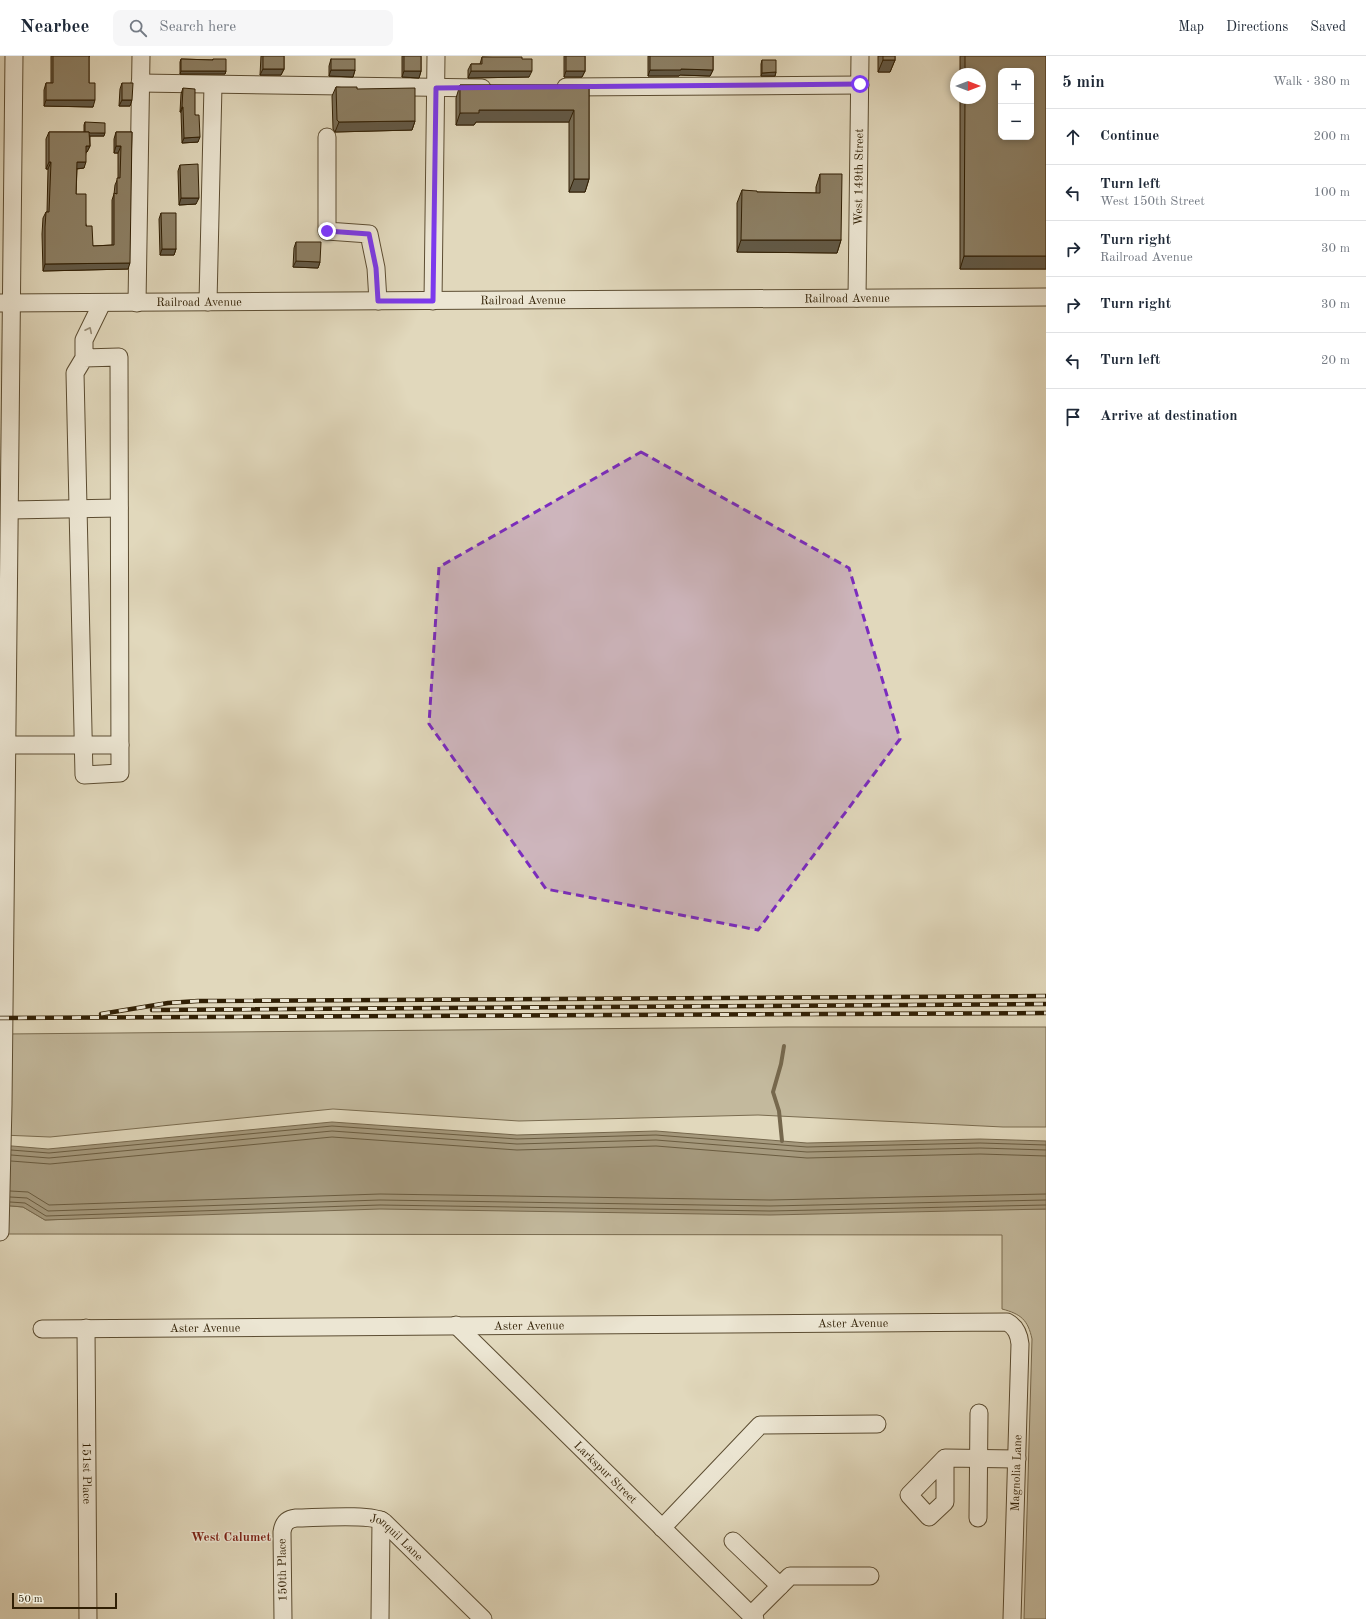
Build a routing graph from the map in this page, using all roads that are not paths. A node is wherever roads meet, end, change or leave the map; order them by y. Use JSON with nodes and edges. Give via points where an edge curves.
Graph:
{"nodes":[{"id":1,"x":14,"y":56,"type":"edge"},
{"id":2,"x":141,"y":56,"type":"edge"},
{"id":3,"x":436,"y":56,"type":"edge"},
{"id":4,"x":860,"y":56,"type":"edge"},
{"id":5,"x":140,"y":84,"type":"junction"},
{"id":6,"x":860,"y":84,"type":"junction"},
{"id":7,"x":213,"y":85,"type":"junction"},
{"id":8,"x":548,"y":87,"type":"edge"},
{"id":9,"x":436,"y":88,"type":"junction"},
{"id":10,"x":500,"y":88,"type":"edge"},
{"id":11,"x":326,"y":137,"type":"dead end"},
{"id":12,"x":1046,"y":297,"type":"edge"},
{"id":13,"x":858,"y":298,"type":"junction"},
{"id":14,"x":378,"y":301,"type":"junction"},
{"id":15,"x":433,"y":301,"type":"junction"},
{"id":16,"x":208,"y":302,"type":"junction"},
{"id":17,"x":6,"y":303,"type":"edge"},
{"id":18,"x":102,"y":303,"type":"junction"},
{"id":19,"x":137,"y":303,"type":"junction"},
{"id":20,"x":84,"y":358,"type":"junction"},
{"id":21,"x":119,"y":508,"type":"junction"},
{"id":22,"x":78,"y":509,"type":"junction"},
{"id":23,"x":10,"y":510,"type":"junction"},
{"id":24,"x":7,"y":745,"type":"junction"},
{"id":25,"x":83,"y":745,"type":"junction"},
{"id":26,"x":120,"y":745,"type":"junction"},
{"id":27,"x":3,"y":912,"type":"edge"},
{"id":28,"x":0,"y":1232,"type":"edge"},
{"id":29,"x":456,"y":1325,"type":"junction"},
{"id":30,"x":86,"y":1328,"type":"junction"},
{"id":31,"x":1015,"y":1328,"type":"joint"},
{"id":32,"x":42,"y":1329,"type":"dead end"},
{"id":33,"x":979,"y":1413,"type":"dead end"},
{"id":34,"x":877,"y":1424,"type":"dead end"},
{"id":35,"x":946,"y":1458,"type":"dead end"},
{"id":36,"x":979,"y":1459,"type":"junction"},
{"id":37,"x":1017,"y":1459,"type":"junction"},
{"id":38,"x":978,"y":1518,"type":"dead end"},
{"id":39,"x":381,"y":1520,"type":"junction"},
{"id":40,"x":285,"y":1522,"type":"joint"},
{"id":41,"x":662,"y":1528,"type":"junction"},
{"id":42,"x":733,"y":1541,"type":"dead end"},
{"id":43,"x":870,"y":1576,"type":"dead end"},
{"id":44,"x":780,"y":1586,"type":"junction"},
{"id":45,"x":753,"y":1617,"type":"edge"},
{"id":46,"x":88,"y":1619,"type":"edge"},
{"id":47,"x":283,"y":1619,"type":"edge"},
{"id":48,"x":380,"y":1619,"type":"edge"},
{"id":49,"x":483,"y":1619,"type":"edge"},
{"id":50,"x":1012,"y":1619,"type":"edge"}],
"edges":[{"from":1,"to":17,"type":"street"},
{"from":2,"to":5,"type":"street"},
{"from":3,"to":9,"type":"street"},
{"from":4,"to":6,"type":"street","name":"West 149th Street"},
{"from":5,"to":7,"type":"street"},
{"from":5,"to":19,"type":"street"},
{"from":6,"to":8,"type":"street"},
{"from":6,"to":13,"type":"street","name":"West 149th Street"},
{"from":7,"to":9,"type":"street"},
{"from":7,"to":16,"type":"street"},
{"from":9,"to":10,"type":"street"},
{"from":9,"to":15,"type":"street"},
{"from":11,"to":14,"type":"street","via":[[327,231],[369,234],[376,268]]},
{"from":12,"to":13,"type":"street","name":"Railroad Avenue"},
{"from":13,"to":15,"type":"street","name":"Railroad Avenue"},
{"from":14,"to":15,"type":"street","name":"Railroad Avenue"},
{"from":14,"to":16,"type":"street","name":"Railroad Avenue"},
{"from":16,"to":19,"type":"street","name":"Railroad Avenue"},
{"from":17,"to":18,"type":"street","name":"Railroad Avenue"},
{"from":17,"to":23,"type":"street"},
{"from":18,"to":19,"type":"street","name":"Railroad Avenue"},
{"from":20,"to":18,"type":"street","one_way":true,"via":[[84,340]]},
{"from":20,"to":21,"type":"street","via":[[119,357]]},
{"from":20,"to":22,"type":"street","via":[[75,373]]},
{"from":21,"to":22,"type":"street"},
{"from":21,"to":26,"type":"street"},
{"from":22,"to":23,"type":"street"},
{"from":22,"to":25,"type":"street"},
{"from":23,"to":24,"type":"street"},
{"from":24,"to":25,"type":"street"},
{"from":24,"to":27,"type":"street"},
{"from":25,"to":26,"type":"street"},
{"from":25,"to":26,"type":"street","via":[[84,775],[120,772]]},
{"from":27,"to":28,"type":"street"},
{"from":29,"to":30,"type":"street","name":"Aster Avenue"},
{"from":29,"to":31,"type":"street","name":"Aster Avenue","via":[[1002,1321]]},
{"from":29,"to":41,"type":"street","name":"Larkspur Street"},
{"from":30,"to":32,"type":"street","name":"Aster Avenue"},
{"from":30,"to":46,"type":"street","name":"151st Place"},
{"from":31,"to":37,"type":"street","name":"Magnolia Lane","via":[[1020,1344]]},
{"from":33,"to":36,"type":"street"},
{"from":34,"to":41,"type":"street","via":[[760,1425]]},
{"from":35,"to":36,"type":"street"},
{"from":36,"to":37,"type":"street"},
{"from":36,"to":38,"type":"street"},
{"from":37,"to":50,"type":"street","name":"Magnolia Lane"},
{"from":39,"to":40,"type":"street","name":"Jonquil Lane","via":[[366,1517],[296,1518]]},
{"from":39,"to":48,"type":"street"},
{"from":39,"to":49,"type":"street","name":"Jonquil Lane"},
{"from":40,"to":47,"type":"street","name":"150th Place","via":[[282,1532]]},
{"from":41,"to":45,"type":"street","name":"Larkspur Street"},
{"from":42,"to":44,"type":"street"},
{"from":43,"to":44,"type":"street","via":[[790,1576]]},
{"from":44,"to":45,"type":"street"}]}
